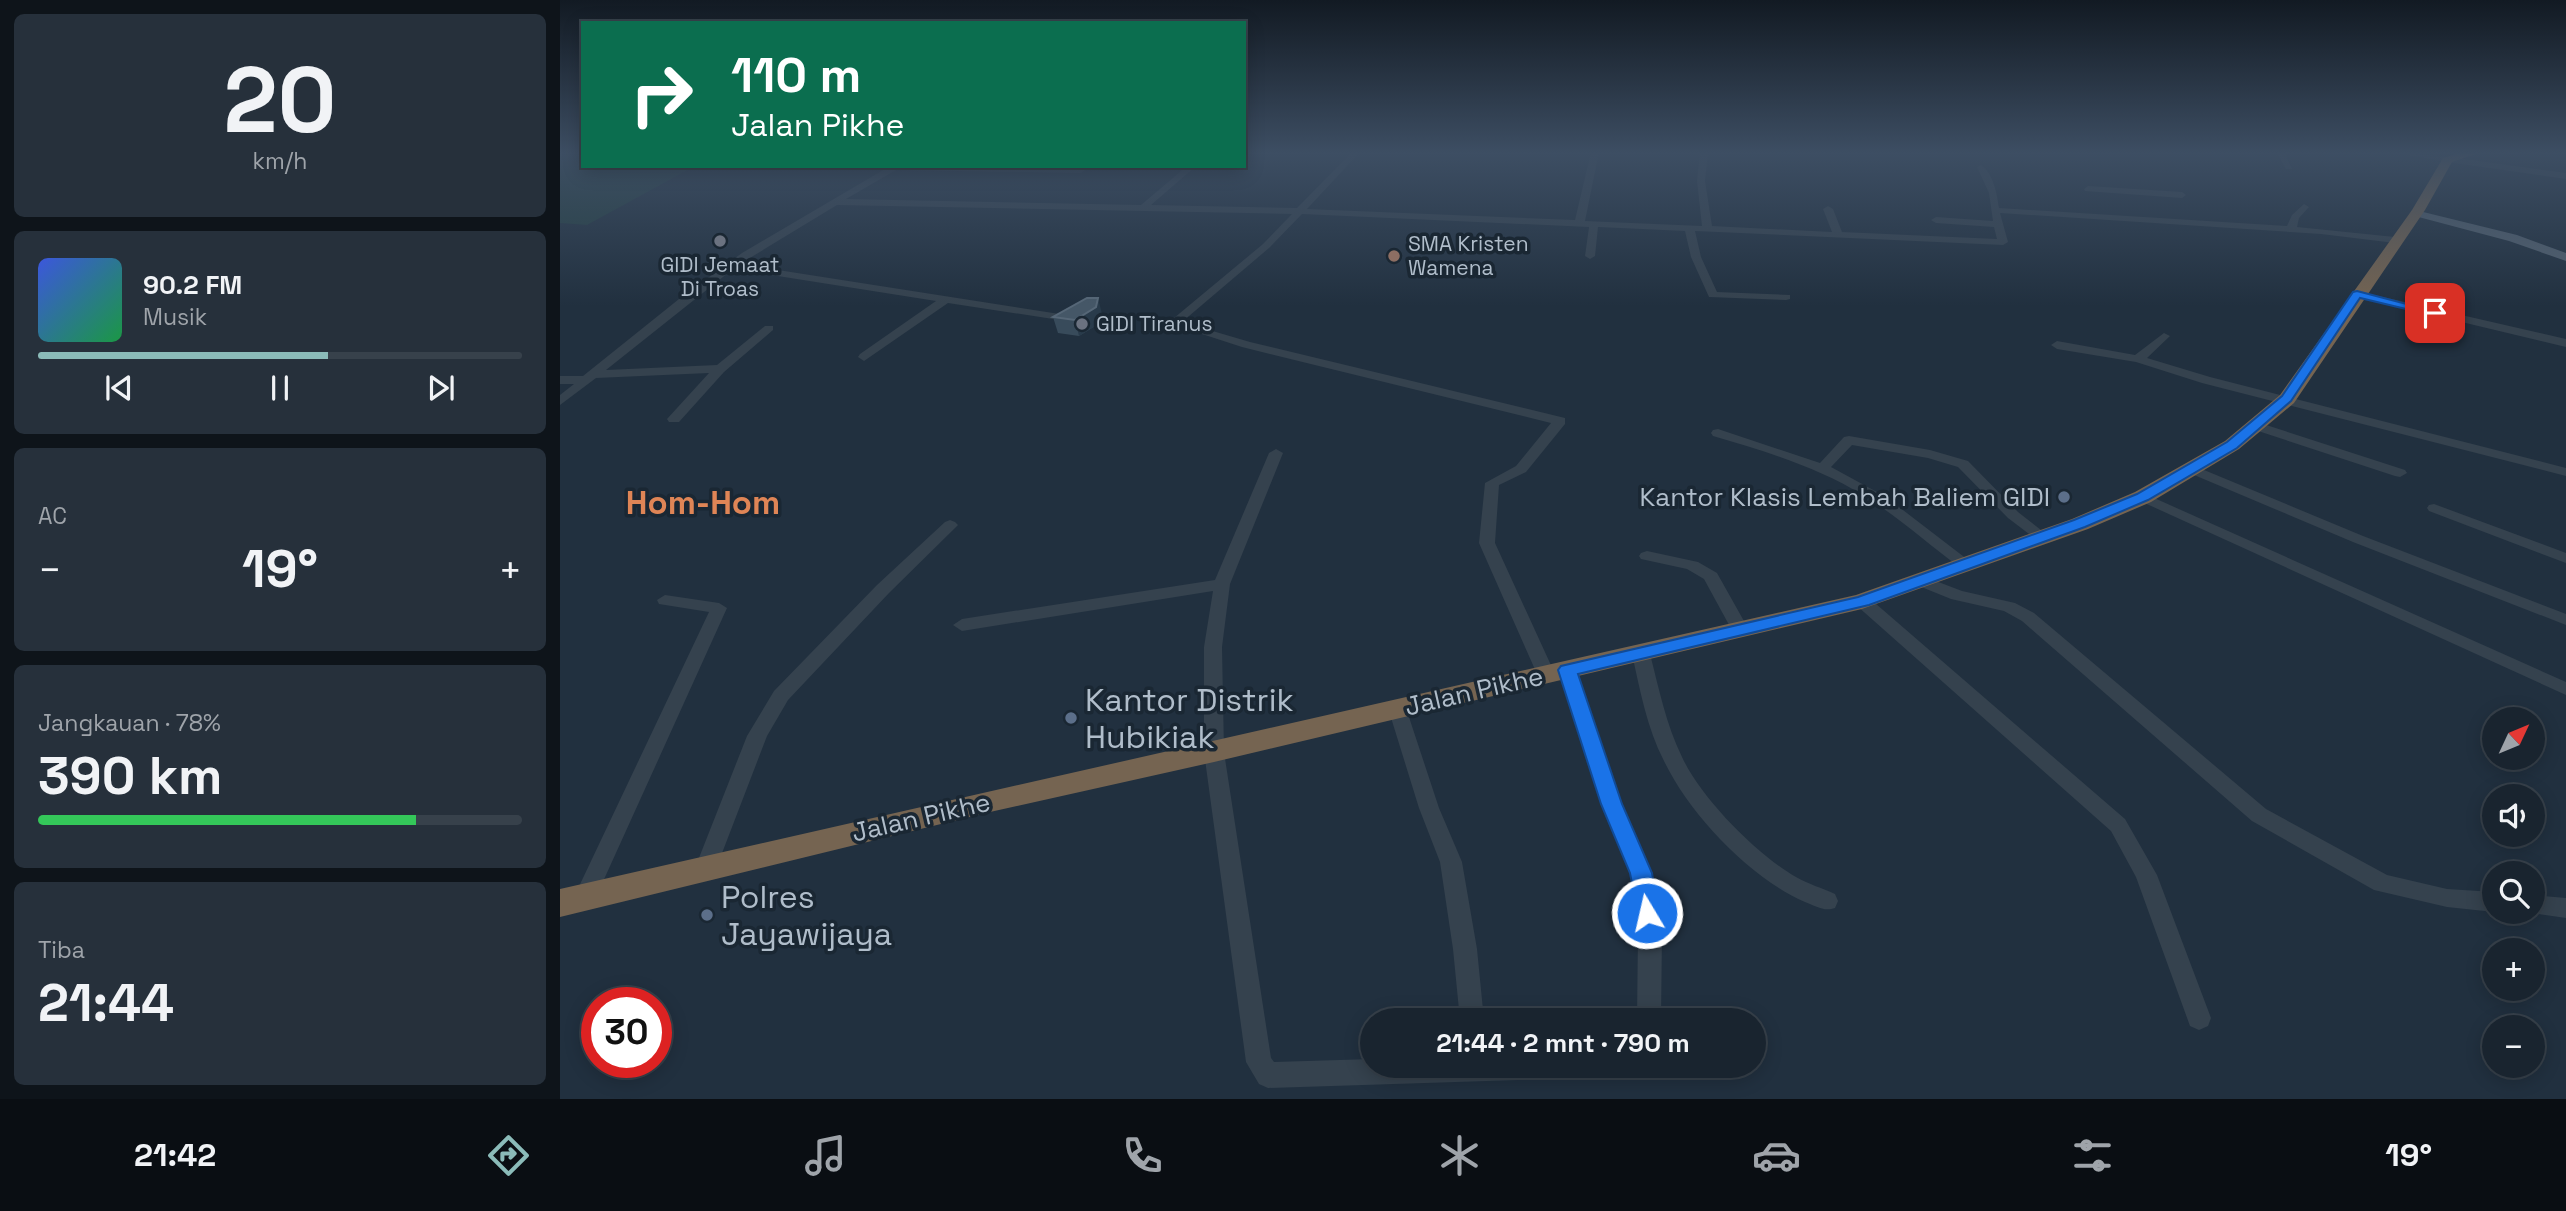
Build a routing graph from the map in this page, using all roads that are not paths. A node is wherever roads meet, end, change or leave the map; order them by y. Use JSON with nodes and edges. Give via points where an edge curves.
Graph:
{"nodes":[{"id":1,"x":834,"y":203,"type":"edge"},
{"id":2,"x":902,"y":203,"type":"edge"},
{"id":3,"x":1148,"y":203,"type":"edge"},
{"id":4,"x":1306,"y":203,"type":"edge"},
{"id":5,"x":1584,"y":203,"type":"edge"},
{"id":6,"x":1704,"y":203,"type":"edge"},
{"id":7,"x":1994,"y":203,"type":"edge"},
{"id":8,"x":2421,"y":203,"type":"edge"},
{"id":9,"x":2304,"y":207,"type":"dead end"},
{"id":10,"x":1143,"y":208,"type":"junction"},
{"id":11,"x":1828,"y":209,"type":"dead end"},
{"id":12,"x":1995,"y":210,"type":"junction"},
{"id":13,"x":1299,"y":211,"type":"junction"},
{"id":14,"x":2416,"y":211,"type":"junction"},
{"id":15,"x":1936,"y":219,"type":"dead end"},
{"id":16,"x":1998,"y":224,"type":"junction"},
{"id":17,"x":1579,"y":225,"type":"junction"},
{"id":18,"x":1594,"y":225,"type":"junction"},
{"id":19,"x":1689,"y":228,"type":"junction"},
{"id":20,"x":1707,"y":228,"type":"junction"},
{"id":21,"x":2291,"y":229,"type":"junction"},
{"id":22,"x":1838,"y":234,"type":"junction"},
{"id":23,"x":2395,"y":240,"type":"junction"},
{"id":24,"x":2566,"y":255,"type":"edge"},
{"id":25,"x":1590,"y":256,"type":"dead end"},
{"id":26,"x":731,"y":266,"type":"junction"},
{"id":27,"x":2357,"y":294,"type":"junction"},
{"id":28,"x":1786,"y":297,"type":"dead end"},
{"id":29,"x":946,"y":299,"type":"junction"},
{"id":30,"x":1066,"y":318,"type":"edge"},
{"id":31,"x":769,"y":328,"type":"dead end"},
{"id":32,"x":2164,"y":336,"type":"dead end"},
{"id":33,"x":2566,"y":343,"type":"edge"},
{"id":34,"x":2057,"y":345,"type":"dead end"},
{"id":35,"x":864,"y":357,"type":"dead end"},
{"id":36,"x":2138,"y":359,"type":"junction"},
{"id":37,"x":720,"y":369,"type":"junction"},
{"id":38,"x":591,"y":377,"type":"junction"},
{"id":39,"x":560,"y":380,"type":"edge"},
{"id":40,"x":2287,"y":399,"type":"junction"},
{"id":41,"x":560,"y":401,"type":"edge"},
{"id":42,"x":674,"y":419,"type":"dead end"},
{"id":43,"x":2258,"y":426,"type":"junction"},
{"id":44,"x":1718,"y":433,"type":"dead end"},
{"id":45,"x":1276,"y":453,"type":"dead end"},
{"id":46,"x":1822,"y":469,"type":"junction"},
{"id":47,"x":2192,"y":469,"type":"junction"},
{"id":48,"x":2566,"y":472,"type":"edge"},
{"id":49,"x":2400,"y":473,"type":"dead end"},
{"id":50,"x":2143,"y":497,"type":"junction"},
{"id":51,"x":2434,"y":508,"type":"dead end"},
{"id":52,"x":950,"y":525,"type":"dead end"},
{"id":53,"x":2042,"y":537,"type":"junction"},
{"id":54,"x":1647,"y":556,"type":"dead end"},
{"id":55,"x":2566,"y":558,"type":"edge"},
{"id":56,"x":1964,"y":563,"type":"junction"},
{"id":57,"x":1920,"y":580,"type":"junction"},
{"id":58,"x":1222,"y":584,"type":"junction"},
{"id":59,"x":665,"y":600,"type":"dead end"},
{"id":60,"x":1863,"y":601,"type":"junction"},
{"id":61,"x":2566,"y":620,"type":"edge"},
{"id":62,"x":962,"y":625,"type":"dead end"},
{"id":63,"x":1740,"y":630,"type":"junction"},
{"id":64,"x":1641,"y":654,"type":"junction"},
{"id":65,"x":1557,"y":672,"type":"junction"},
{"id":66,"x":2566,"y":689,"type":"edge"},
{"id":67,"x":1396,"y":708,"type":"junction"},
{"id":68,"x":1214,"y":752,"type":"junction"},
{"id":69,"x":706,"y":868,"type":"junction"},
{"id":70,"x":586,"y":897,"type":"junction"},
{"id":71,"x":1827,"y":901,"type":"dead end"},
{"id":72,"x":2482,"y":901,"type":"edge"},
{"id":73,"x":560,"y":903,"type":"edge"},
{"id":74,"x":2545,"y":906,"type":"edge"},
{"id":75,"x":2566,"y":908,"type":"edge"},
{"id":76,"x":1471,"y":1008,"type":"edge"},
{"id":77,"x":1649,"y":1008,"type":"edge"},
{"id":78,"x":2199,"y":1018,"type":"dead end"},
{"id":79,"x":1360,"y":1071,"type":"edge"}],
"edges":[{"from":1,"to":26,"type":"street"},
{"from":2,"to":10,"type":"street"},
{"from":3,"to":10,"type":"street"},
{"from":4,"to":13,"type":"street"},
{"from":5,"to":17,"type":"street"},
{"from":6,"to":20,"type":"street"},
{"from":7,"to":12,"type":"street"},
{"from":8,"to":14,"type":"highway","name":"Jalan Pikhe"},
{"from":9,"to":21,"type":"street"},
{"from":10,"to":13,"type":"street"},
{"from":11,"to":22,"type":"street"},
{"from":12,"to":16,"type":"street"},
{"from":12,"to":21,"type":"street","via":[[2149,216]]},
{"from":13,"to":17,"type":"street"},
{"from":13,"to":65,"type":"street","via":[[1266,246],[1174,323],[1246,345],[1560,421],[1521,469],[1492,483],[1487,543]]},
{"from":14,"to":23,"type":"highway","name":"Jalan Pikhe"},
{"from":14,"to":24,"type":"main road"},
{"from":15,"to":16,"type":"street"},
{"from":16,"to":22,"type":"street","via":[[2003,242]]},
{"from":17,"to":18,"type":"street"},
{"from":18,"to":19,"type":"street"},
{"from":18,"to":25,"type":"street"},
{"from":19,"to":20,"type":"street"},
{"from":19,"to":28,"type":"street","via":[[1713,295]]},
{"from":20,"to":22,"type":"street"},
{"from":21,"to":23,"type":"street"},
{"from":23,"to":27,"type":"highway","name":"Jalan Pikhe"},
{"from":26,"to":29,"type":"street"},
{"from":26,"to":38,"type":"street"},
{"from":27,"to":33,"type":"street"},
{"from":27,"to":40,"type":"highway","name":"Jalan Pikhe"},
{"from":29,"to":30,"type":"street"},
{"from":29,"to":35,"type":"street"},
{"from":31,"to":37,"type":"street"},
{"from":32,"to":36,"type":"street"},
{"from":34,"to":36,"type":"street"},
{"from":36,"to":40,"type":"street"},
{"from":37,"to":38,"type":"street"},
{"from":37,"to":42,"type":"street"},
{"from":38,"to":39,"type":"street"},
{"from":38,"to":41,"type":"street"},
{"from":40,"to":43,"type":"highway","name":"Jalan Pikhe"},
{"from":40,"to":48,"type":"street"},
{"from":43,"to":47,"type":"highway","name":"Jalan Pikhe"},
{"from":43,"to":49,"type":"street"},
{"from":44,"to":46,"type":"street"},
{"from":45,"to":58,"type":"street"},
{"from":46,"to":53,"type":"street","via":[[1849,440],[1963,464],[2013,515]]},
{"from":46,"to":56,"type":"street","via":[[1869,493]]},
{"from":47,"to":50,"type":"highway","name":"Jalan Pikhe"},
{"from":47,"to":61,"type":"street","via":[[2358,540]]},
{"from":50,"to":53,"type":"highway","name":"Jalan Pikhe"},
{"from":50,"to":66,"type":"street"},
{"from":51,"to":55,"type":"street"},
{"from":52,"to":69,"type":"street","via":[[809,666],[768,715]]},
{"from":53,"to":56,"type":"highway","name":"Jalan Pikhe"},
{"from":54,"to":63,"type":"street","via":[[1692,565],[1711,576]]},
{"from":56,"to":57,"type":"highway","name":"Jalan Pikhe"},
{"from":57,"to":60,"type":"highway","name":"Jalan Pikhe"},
{"from":57,"to":72,"type":"street","via":[[2028,617],[2259,815],[2382,883]]},
{"from":58,"to":62,"type":"street"},
{"from":58,"to":68,"type":"street","via":[[1213,647]]},
{"from":59,"to":70,"type":"street","via":[[719,607]]},
{"from":60,"to":63,"type":"highway","name":"Jalan Pikhe"},
{"from":60,"to":78,"type":"street","via":[[2118,825],[2146,875]]},
{"from":63,"to":64,"type":"highway","name":"Jalan Pikhe"},
{"from":64,"to":65,"type":"highway","name":"Jalan Pikhe"},
{"from":64,"to":71,"type":"street","via":[[1656,718],[1675,764],[1696,792],[1755,859],[1783,881]]},
{"from":65,"to":67,"type":"highway","name":"Jalan Pikhe"},
{"from":65,"to":77,"type":"street","via":[[1641,873],[1650,933]]},
{"from":67,"to":68,"type":"highway","name":"Jalan Pikhe"},
{"from":67,"to":76,"type":"street","via":[[1451,862]]},
{"from":68,"to":69,"type":"highway","name":"Jalan Pikhe"},
{"from":68,"to":79,"type":"street","via":[[1259,1062],[1268,1075]]},
{"from":69,"to":70,"type":"highway","name":"Jalan Pikhe"},
{"from":70,"to":73,"type":"highway","name":"Jalan Pikhe"},
{"from":74,"to":75,"type":"street"}]}
